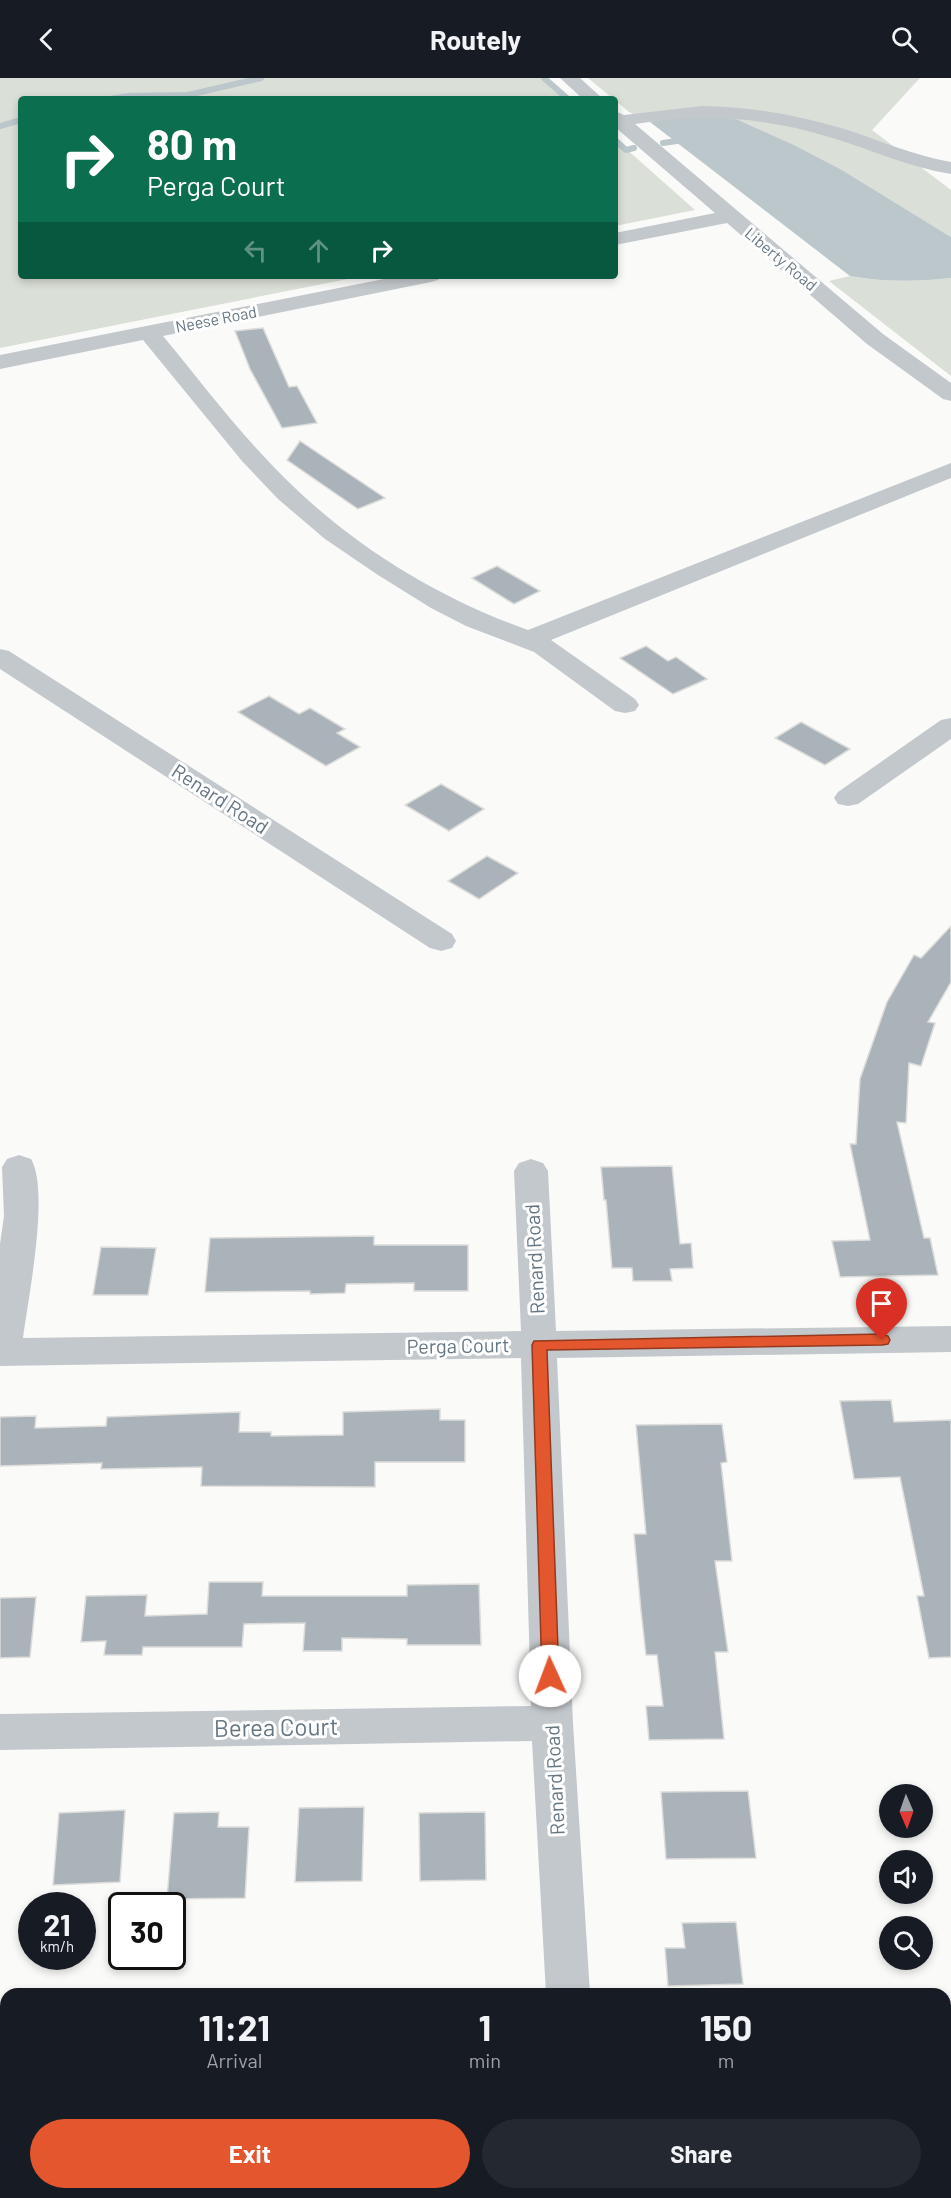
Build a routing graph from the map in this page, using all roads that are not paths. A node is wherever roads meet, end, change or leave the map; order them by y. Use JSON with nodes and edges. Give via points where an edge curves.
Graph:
{"nodes":[{"id":1,"x":569,"y":78,"type":"edge"},
{"id":2,"x":590,"y":96,"type":"edge"},
{"id":3,"x":618,"y":119,"type":"edge"},
{"id":4,"x":618,"y":120,"type":"edge"},
{"id":5,"x":951,"y":168,"type":"edge"},
{"id":6,"x":731,"y":216,"type":"junction"},
{"id":7,"x":618,"y":238,"type":"edge"},
{"id":8,"x":416,"y":279,"type":"edge"},
{"id":9,"x":148,"y":332,"type":"junction"},
{"id":10,"x":0,"y":362,"type":"edge"},
{"id":11,"x":951,"y":394,"type":"edge"},
{"id":12,"x":951,"y":470,"type":"edge"},
{"id":13,"x":530,"y":639,"type":"junction"},
{"id":14,"x":0,"y":657,"type":"edge"},
{"id":15,"x":626,"y":705,"type":"dead end"},
{"id":16,"x":951,"y":726,"type":"edge"},
{"id":17,"x":848,"y":798,"type":"dead end"},
{"id":18,"x":441,"y":941,"type":"dead end"},
{"id":19,"x":19,"y":1167,"type":"dead end"},
{"id":20,"x":531,"y":1171,"type":"dead end"},
{"id":21,"x":951,"y":1339,"type":"edge"},
{"id":22,"x":539,"y":1345,"type":"junction"},
{"id":23,"x":2,"y":1352,"type":"edge"},
{"id":24,"x":552,"y":1724,"type":"junction"},
{"id":25,"x":0,"y":1732,"type":"edge"},
{"id":26,"x":568,"y":1988,"type":"edge"}],
"edges":[{"from":1,"to":2,"type":"street"},
{"from":3,"to":5,"type":"street","via":[[706,110],[750,114],[811,125],[906,159]]},
{"from":4,"to":6,"type":"street","name":"Liberty Road"},
{"from":6,"to":7,"type":"street"},
{"from":6,"to":11,"type":"street","name":"Liberty Road","via":[[875,339]]},
{"from":8,"to":9,"type":"street","name":"Neese Road"},
{"from":9,"to":10,"type":"street","name":"Neese Road"},
{"from":9,"to":13,"type":"street","via":[[267,474],[334,534],[467,617],[506,634]]},
{"from":12,"to":13,"type":"street"},
{"from":13,"to":15,"type":"street"},
{"from":14,"to":18,"type":"street","name":"Renard Road"},
{"from":16,"to":17,"type":"street"},
{"from":19,"to":23,"type":"street","via":[[21,1216]]},
{"from":20,"to":22,"type":"street","name":"Renard Road"},
{"from":21,"to":22,"type":"street","name":"Perga Court"},
{"from":22,"to":23,"type":"street","name":"Perga Court"},
{"from":22,"to":24,"type":"street","name":"Renard Road"},
{"from":24,"to":25,"type":"street","name":"Berea Court"},
{"from":24,"to":26,"type":"street","name":"Renard Road"}]}
